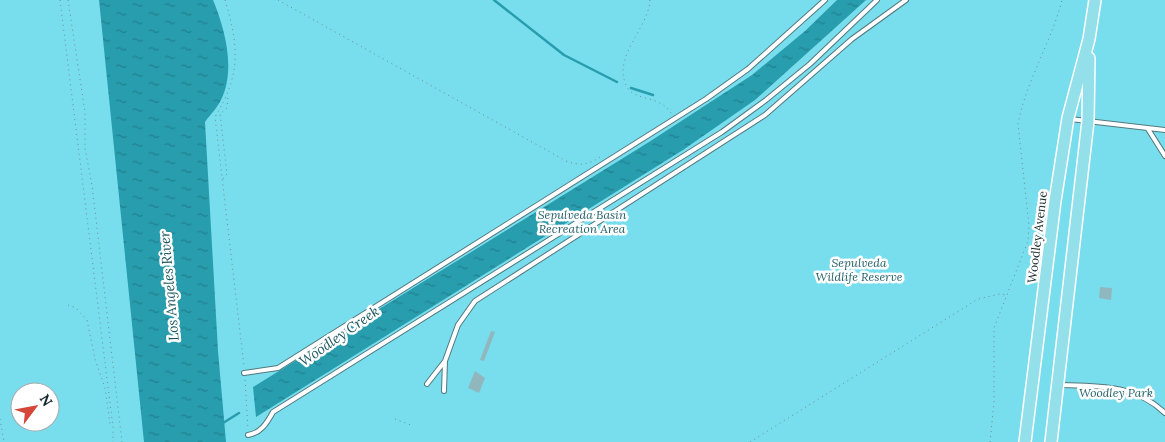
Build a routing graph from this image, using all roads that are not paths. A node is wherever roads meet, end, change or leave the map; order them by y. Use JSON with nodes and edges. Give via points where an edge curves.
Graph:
{"nodes":[{"id":1,"x":825,"y":0,"type":"edge"},
{"id":2,"x":877,"y":0,"type":"edge"},
{"id":3,"x":906,"y":0,"type":"edge"},
{"id":4,"x":1095,"y":0,"type":"edge"},
{"id":5,"x":1089,"y":39,"type":"junction"},
{"id":6,"x":1068,"y":118,"type":"junction"},
{"id":7,"x":1088,"y":121,"type":"junction"},
{"id":8,"x":1148,"y":129,"type":"junction"},
{"id":9,"x":1165,"y":130,"type":"edge"},
{"id":10,"x":1165,"y":156,"type":"edge"},
{"id":11,"x":445,"y":361,"type":"junction"},
{"id":12,"x":244,"y":373,"type":"road end"},
{"id":13,"x":427,"y":384,"type":"dead end"},
{"id":14,"x":1058,"y":385,"type":"junction"},
{"id":15,"x":444,"y":391,"type":"dead end"},
{"id":16,"x":1165,"y":413,"type":"edge"},
{"id":17,"x":248,"y":435,"type":"road end"},
{"id":18,"x":1025,"y":442,"type":"edge"},
{"id":19,"x":1051,"y":442,"type":"edge"}],
"edges":[{"from":1,"to":12,"type":"lane","via":[[748,69],[680,116],[278,368]]},
{"from":2,"to":17,"type":"lane","via":[[810,64],[722,132],[273,412],[256,434]]},
{"from":3,"to":11,"type":"lane","via":[[852,39],[765,115],[475,301],[464,314]]},
{"from":4,"to":5,"type":"main road","name":"Woodley Avenue"},
{"from":5,"to":6,"type":"main road","name":"Woodley Avenue"},
{"from":5,"to":7,"type":"main road","name":"Woodley Avenue"},
{"from":6,"to":7,"type":"lane"},
{"from":6,"to":18,"type":"main road","name":"Woodley Avenue"},
{"from":7,"to":8,"type":"lane"},
{"from":7,"to":14,"type":"main road","name":"Woodley Avenue"},
{"from":8,"to":9,"type":"lane"},
{"from":8,"to":10,"type":"lane"},
{"from":11,"to":13,"type":"lane"},
{"from":11,"to":15,"type":"lane"},
{"from":14,"to":16,"type":"lane","via":[[1114,387],[1133,392]]},
{"from":14,"to":19,"type":"main road","name":"Woodley Avenue"}]}
